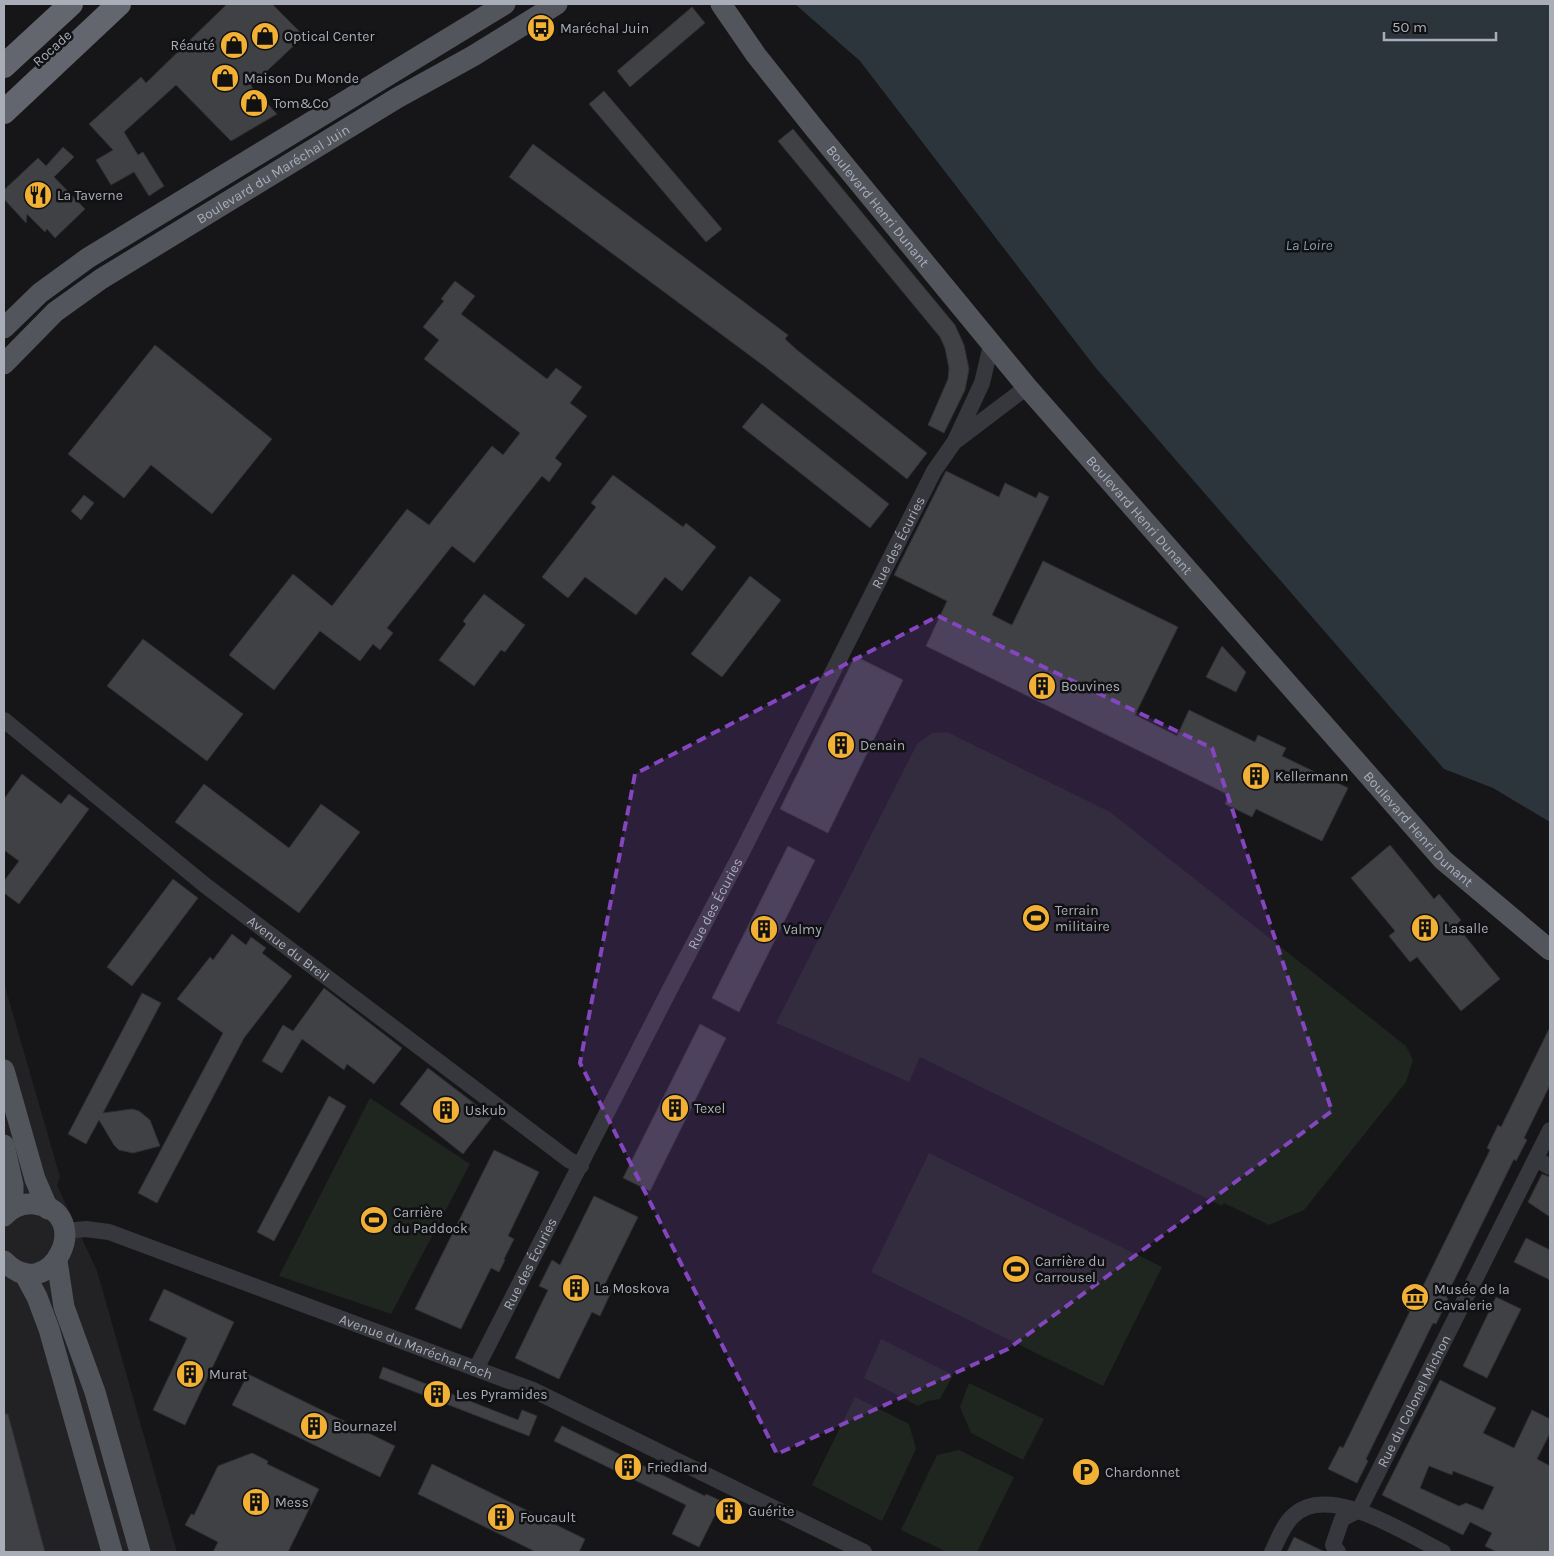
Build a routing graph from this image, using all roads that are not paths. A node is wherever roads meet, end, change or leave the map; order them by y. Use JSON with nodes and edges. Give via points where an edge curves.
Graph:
{"nodes":[{"id":1,"x":71,"y":4,"type":"edge"},
{"id":2,"x":101,"y":4,"type":"edge"},
{"id":3,"x":119,"y":4,"type":"edge"},
{"id":4,"x":505,"y":4,"type":"edge"},
{"id":5,"x":557,"y":4,"type":"edge"},
{"id":6,"x":705,"y":4,"type":"edge"},
{"id":7,"x":721,"y":4,"type":"edge"},
{"id":8,"x":756,"y":55,"type":"junction"},
{"id":9,"x":4,"y":66,"type":"edge"},
{"id":10,"x":4,"y":92,"type":"edge"},
{"id":11,"x":4,"y":112,"type":"edge"},
{"id":12,"x":4,"y":328,"type":"edge"},
{"id":13,"x":991,"y":345,"type":"junction"},
{"id":14,"x":4,"y":364,"type":"edge"},
{"id":15,"x":1027,"y":387,"type":"junction"},
{"id":16,"x":955,"y":441,"type":"junction"},
{"id":17,"x":4,"y":720,"type":"edge"},
{"id":18,"x":1550,"y":950,"type":"edge"},
{"id":19,"x":4,"y":1070,"type":"edge"},
{"id":20,"x":1550,"y":1130,"type":"edge"},
{"id":21,"x":4,"y":1145,"type":"edge"},
{"id":22,"x":1536,"y":1159,"type":"junction"},
{"id":23,"x":581,"y":1166,"type":"junction"},
{"id":24,"x":1550,"y":1167,"type":"edge"},
{"id":25,"x":48,"y":1208,"type":"junction"},
{"id":26,"x":9,"y":1212,"type":"edge"},
{"id":27,"x":64,"y":1231,"type":"junction"},
{"id":28,"x":57,"y":1261,"type":"junction"},
{"id":29,"x":4,"y":1262,"type":"edge"},
{"id":30,"x":24,"y":1273,"type":"junction"},
{"id":31,"x":477,"y":1367,"type":"junction"},
{"id":32,"x":1359,"y":1510,"type":"junction"},
{"id":33,"x":112,"y":1552,"type":"edge"},
{"id":34,"x":140,"y":1552,"type":"edge"},
{"id":35,"x":864,"y":1552,"type":"edge"},
{"id":36,"x":1272,"y":1552,"type":"edge"},
{"id":37,"x":1338,"y":1552,"type":"edge"},
{"id":38,"x":1443,"y":1552,"type":"edge"}],
"edges":[{"from":1,"to":9,"type":"highway"},
{"from":2,"to":10,"type":"highway","name":"Rocade"},
{"from":3,"to":11,"type":"highway"},
{"from":4,"to":12,"type":"main road","name":"Boulevard du Maréchal Juin","via":[[88,258],[40,293]]},
{"from":5,"to":14,"type":"main road","name":"Boulevard du Maréchal Juin","via":[[101,279],[55,312]]},
{"from":6,"to":8,"type":"main road"},
{"from":7,"to":8,"type":"main road"},
{"from":8,"to":13,"type":"main road","name":"Boulevard Henri Dunant"},
{"from":13,"to":15,"type":"main road","name":"Boulevard Henri Dunant"},
{"from":13,"to":16,"type":"street","name":"Rue des Écuries","via":[[982,383]]},
{"from":15,"to":16,"type":"street","name":"Rue des Écuries"},
{"from":15,"to":18,"type":"main road","name":"Boulevard Henri Dunant","via":[[1443,860]]},
{"from":16,"to":23,"type":"street","name":"Rue des Écuries","via":[[934,472]]},
{"from":17,"to":23,"type":"street","name":"Avenue du Breil","via":[[206,886]]},
{"from":19,"to":25,"type":"main road","via":[[35,1180]]},
{"from":20,"to":22,"type":"street","name":"Rue du Colonel Michon"},
{"from":21,"to":26,"type":"main road","via":[[13,1185]]},
{"from":22,"to":24,"type":"street"},
{"from":22,"to":32,"type":"street","name":"Rue du Colonel Michon"},
{"from":23,"to":31,"type":"street","name":"Rue des Écuries"},
{"from":25,"to":26,"type":"main road","via":[[31,1204]]},
{"from":25,"to":27,"type":"main road","via":[[56,1214]]},
{"from":27,"to":28,"type":"main road","via":[[64,1247]]},
{"from":27,"to":31,"type":"street","name":"Avenue du Maréchal Foch","via":[[86,1228],[109,1232]]},
{"from":28,"to":30,"type":"main road","via":[[42,1271]]},
{"from":28,"to":34,"type":"main road","via":[[64,1308],[94,1392]]},
{"from":29,"to":30,"type":"main road"},
{"from":30,"to":33,"type":"main road","via":[[49,1328]]},
{"from":31,"to":35,"type":"street","name":"Avenue du Maréchal Foch","via":[[590,1416]]},
{"from":32,"to":36,"type":"street","via":[[1311,1504],[1293,1515]]},
{"from":32,"to":37,"type":"street","via":[[1342,1519],[1333,1545]]},
{"from":32,"to":38,"type":"street"}]}
